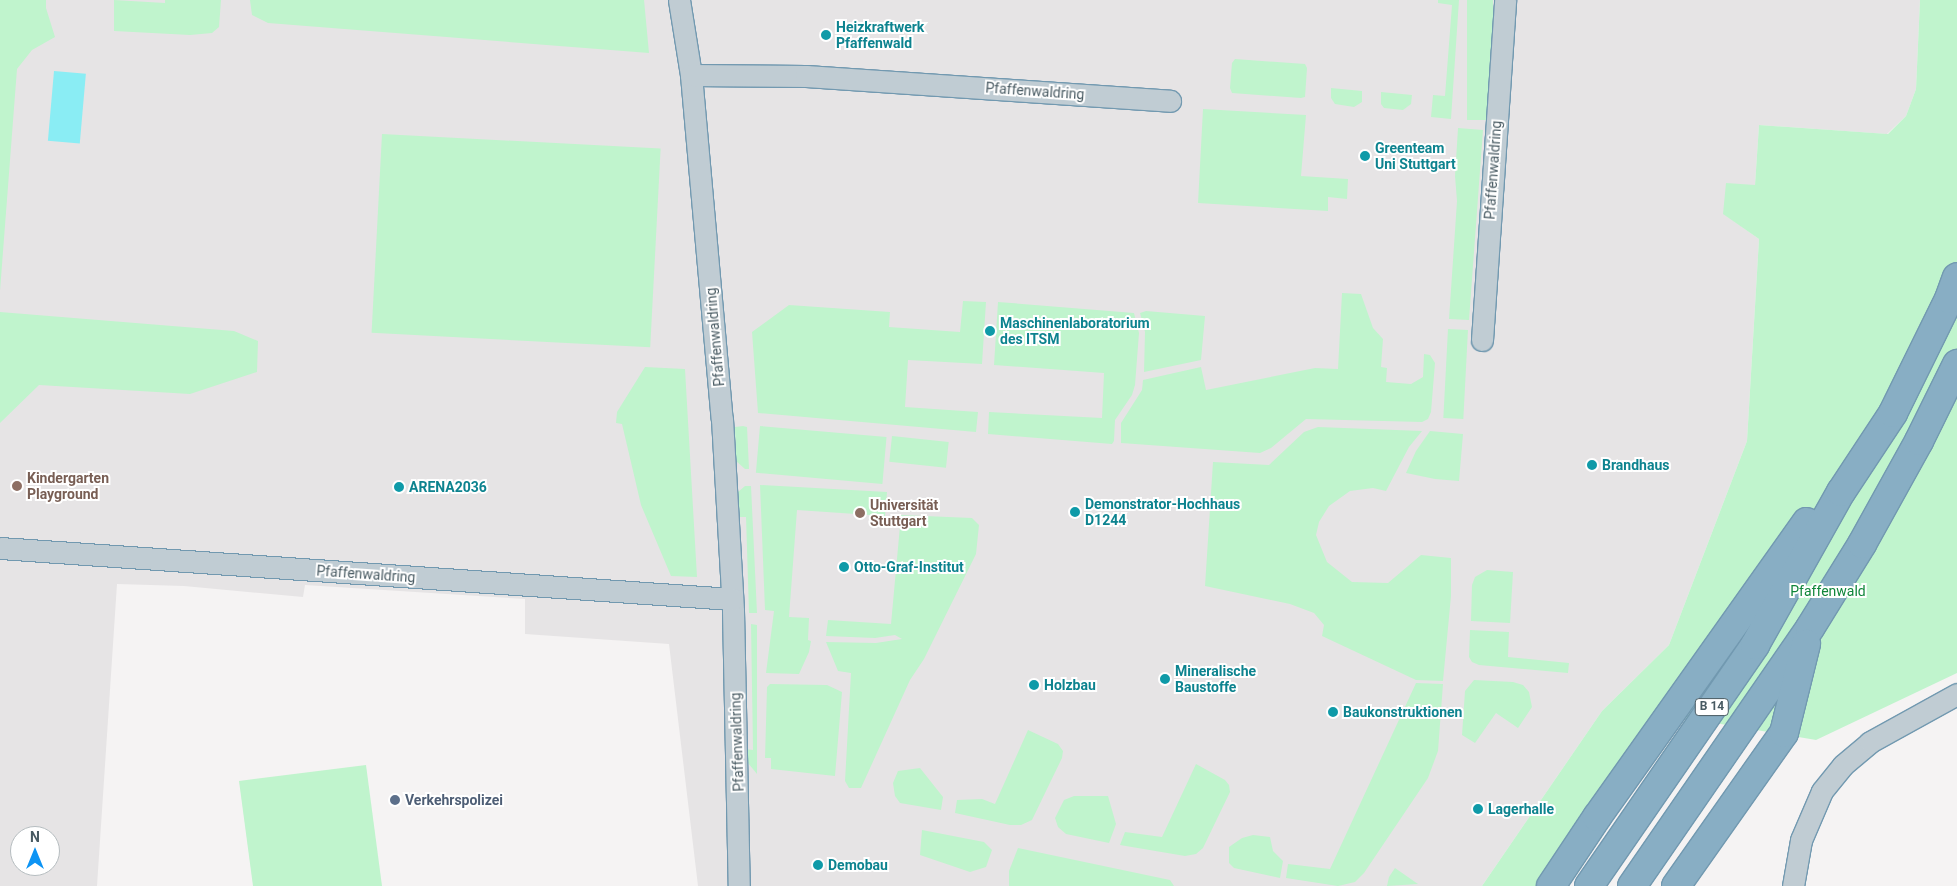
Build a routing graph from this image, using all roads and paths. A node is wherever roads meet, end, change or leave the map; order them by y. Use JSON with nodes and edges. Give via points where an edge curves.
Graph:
{"nodes":[{"id":1,"x":679,"y":0,"type":"edge"},
{"id":2,"x":1505,"y":0,"type":"edge"},
{"id":3,"x":691,"y":75,"type":"junction"},
{"id":4,"x":1170,"y":101,"type":"dead end"},
{"id":5,"x":1957,"y":277,"type":"edge"},
{"id":6,"x":1482,"y":340,"type":"dead end"},
{"id":7,"x":1957,"y":364,"type":"edge"},
{"id":8,"x":1825,"y":521,"type":"junction"},
{"id":9,"x":0,"y":548,"type":"edge"},
{"id":10,"x":732,"y":599,"type":"junction"},
{"id":11,"x":1810,"y":628,"type":"junction"},
{"id":12,"x":1957,"y":694,"type":"edge"},
{"id":13,"x":739,"y":886,"type":"edge"},
{"id":14,"x":1551,"y":886,"type":"edge"},
{"id":15,"x":1589,"y":886,"type":"edge"},
{"id":16,"x":1632,"y":886,"type":"edge"},
{"id":17,"x":1676,"y":886,"type":"edge"},
{"id":18,"x":1793,"y":886,"type":"edge"}],
"edges":[{"from":1,"to":3,"type":"street","name":"Pfaffenwaldring"},
{"from":2,"to":6,"type":"street","name":"Pfaffenwaldring"},
{"from":3,"to":4,"type":"street","name":"Pfaffenwaldring","via":[[815,76]]},
{"from":3,"to":10,"type":"street","name":"Pfaffenwaldring","via":[[718,367]]},
{"from":5,"to":8,"type":"highway","number":"B 14","via":[[1949,300],[1893,413]]},
{"from":7,"to":11,"type":"highway","number":"B 14","via":[[1900,477]]},
{"from":8,"to":14,"type":"highway","number":"B 14","via":[[1807,522]]},
{"from":8,"to":15,"type":"highway","number":"B 14","via":[[1755,645]]},
{"from":9,"to":10,"type":"street","name":"Pfaffenwaldring"},
{"from":10,"to":13,"type":"street","name":"Pfaffenwaldring"},
{"from":11,"to":16,"type":"highway","number":"B 14"},
{"from":11,"to":17,"type":"highway","number":"B 14","via":[[1784,733]]},
{"from":12,"to":18,"type":"street","via":[[1870,742],[1843,765],[1822,791],[1801,840]]}]}
